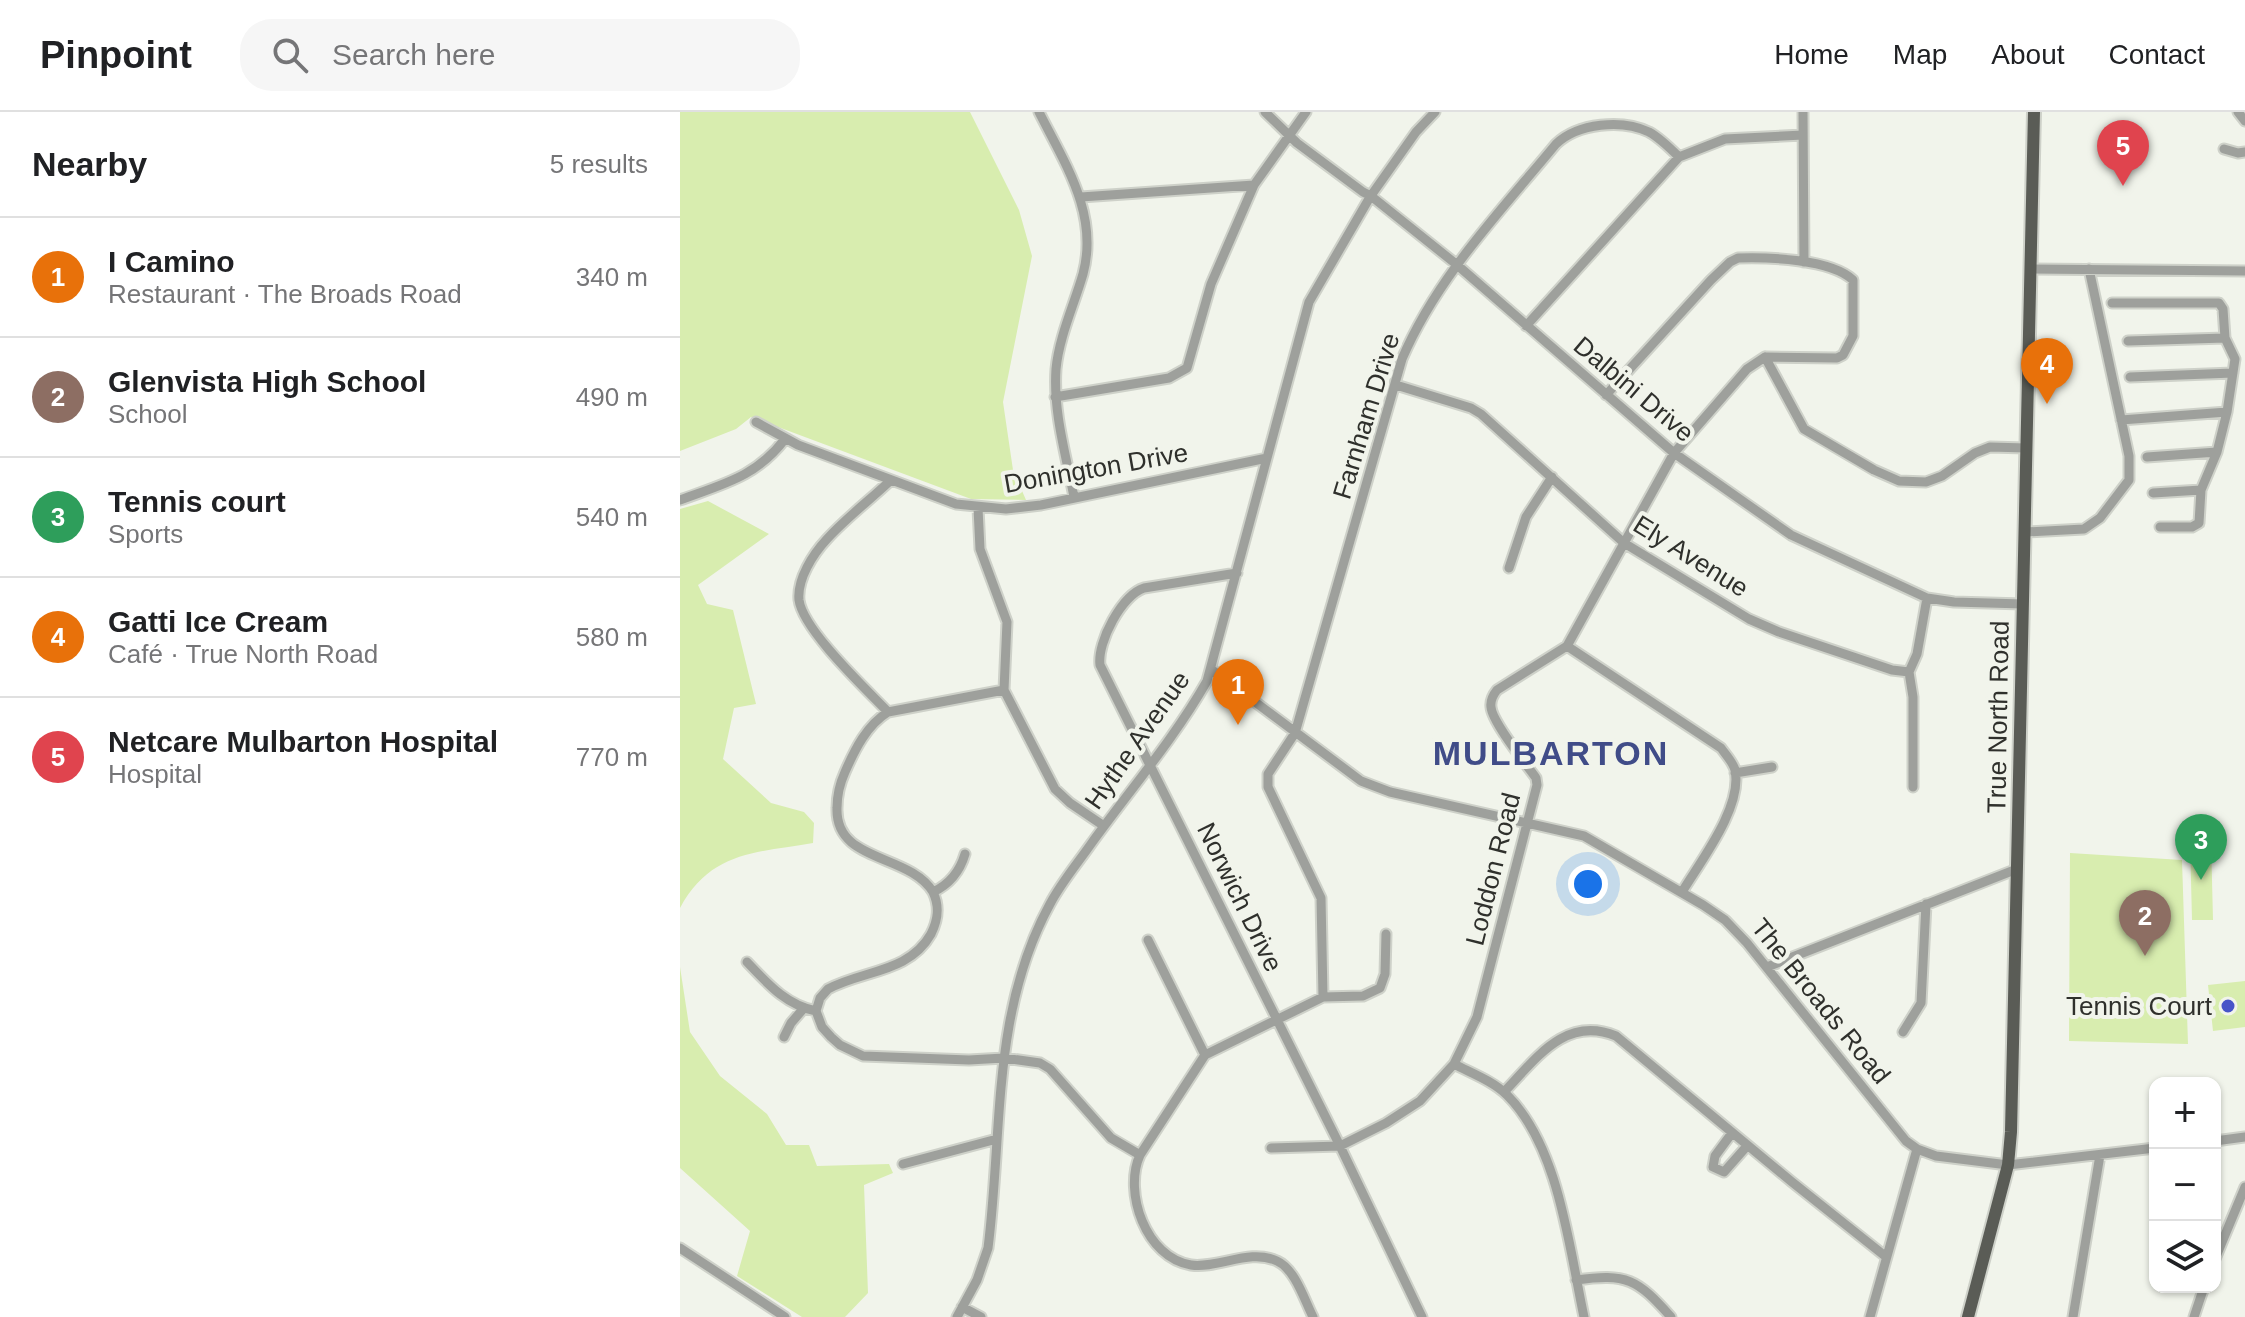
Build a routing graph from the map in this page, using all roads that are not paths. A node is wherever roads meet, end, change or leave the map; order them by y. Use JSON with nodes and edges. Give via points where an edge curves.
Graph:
{"nodes":[{"id":1,"x":1039,"y":112,"type":"edge"},
{"id":2,"x":1265,"y":112,"type":"edge"},
{"id":3,"x":1306,"y":112,"type":"edge"},
{"id":4,"x":1435,"y":112,"type":"edge"},
{"id":5,"x":1803,"y":112,"type":"edge"},
{"id":6,"x":2034,"y":112,"type":"edge"},
{"id":7,"x":2238,"y":112,"type":"edge"},
{"id":8,"x":2245,"y":121,"type":"edge"},
{"id":9,"x":1803,"y":135,"type":"junction"},
{"id":10,"x":1289,"y":136,"type":"junction"},
{"id":11,"x":2224,"y":149,"type":"dead end"},
{"id":12,"x":2245,"y":152,"type":"edge"},
{"id":13,"x":1679,"y":157,"type":"junction"},
{"id":14,"x":1254,"y":185,"type":"junction"},
{"id":15,"x":1371,"y":196,"type":"junction"},
{"id":16,"x":1081,"y":197,"type":"junction"},
{"id":17,"x":1804,"y":262,"type":"junction"},
{"id":18,"x":1456,"y":264,"type":"junction"},
{"id":19,"x":2030,"y":269,"type":"junction"},
{"id":20,"x":2089,"y":269,"type":"junction"},
{"id":21,"x":2245,"y":271,"type":"edge"},
{"id":22,"x":2112,"y":303,"type":"dead end"},
{"id":23,"x":1526,"y":326,"type":"junction"},
{"id":24,"x":2225,"y":338,"type":"junction"},
{"id":25,"x":2128,"y":341,"type":"dead end"},
{"id":26,"x":1765,"y":357,"type":"junction"},
{"id":27,"x":2233,"y":373,"type":"junction"},
{"id":28,"x":2130,"y":377,"type":"dead end"},
{"id":29,"x":1396,"y":385,"type":"junction"},
{"id":30,"x":1606,"y":395,"type":"junction"},
{"id":31,"x":1055,"y":397,"type":"junction"},
{"id":32,"x":2227,"y":412,"type":"junction"},
{"id":33,"x":2121,"y":420,"type":"junction"},
{"id":34,"x":756,"y":422,"type":"dead end"},
{"id":35,"x":785,"y":439,"type":"junction"},
{"id":36,"x":2026,"y":448,"type":"junction"},
{"id":37,"x":2217,"y":452,"type":"junction"},
{"id":38,"x":1674,"y":453,"type":"junction"},
{"id":39,"x":2147,"y":457,"type":"dead end"},
{"id":40,"x":1267,"y":458,"type":"junction"},
{"id":41,"x":1552,"y":477,"type":"junction"},
{"id":42,"x":891,"y":480,"type":"junction"},
{"id":43,"x":2201,"y":490,"type":"junction"},
{"id":44,"x":2153,"y":493,"type":"dead end"},
{"id":45,"x":1074,"y":497,"type":"junction"},
{"id":46,"x":680,"y":500,"type":"edge"},
{"id":47,"x":978,"y":508,"type":"junction"},
{"id":48,"x":2160,"y":527,"type":"dead end"},
{"id":49,"x":2025,"y":532,"type":"junction"},
{"id":50,"x":1624,"y":543,"type":"junction"},
{"id":51,"x":1509,"y":568,"type":"dead end"},
{"id":52,"x":1237,"y":573,"type":"junction"},
{"id":53,"x":1927,"y":598,"type":"junction"},
{"id":54,"x":2023,"y":604,"type":"junction"},
{"id":55,"x":1567,"y":646,"type":"junction"},
{"id":56,"x":1211,"y":669,"type":"junction"},
{"id":57,"x":1909,"y":672,"type":"junction"},
{"id":58,"x":1004,"y":690,"type":"junction"},
{"id":59,"x":888,"y":712,"type":"junction"},
{"id":60,"x":1295,"y":733,"type":"junction"},
{"id":61,"x":1150,"y":765,"type":"junction"},
{"id":62,"x":1772,"y":767,"type":"dead end"},
{"id":63,"x":1735,"y":773,"type":"junction"},
{"id":64,"x":1913,"y":787,"type":"dead end"},
{"id":65,"x":1529,"y":823,"type":"junction"},
{"id":66,"x":1104,"y":826,"type":"junction"},
{"id":67,"x":965,"y":854,"type":"dead end"},
{"id":68,"x":2017,"y":869,"type":"junction"},
{"id":69,"x":933,"y":892,"type":"junction"},
{"id":70,"x":1682,"y":892,"type":"junction"},
{"id":71,"x":1926,"y":904,"type":"junction"},
{"id":72,"x":1386,"y":934,"type":"dead end"},
{"id":73,"x":1148,"y":940,"type":"dead end"},
{"id":74,"x":747,"y":962,"type":"dead end"},
{"id":75,"x":1767,"y":967,"type":"junction"},
{"id":76,"x":1323,"y":997,"type":"junction"},
{"id":77,"x":804,"y":1008,"type":"junction"},
{"id":78,"x":816,"y":1011,"type":"junction"},
{"id":79,"x":1276,"y":1020,"type":"junction"},
{"id":80,"x":1903,"y":1032,"type":"dead end"},
{"id":81,"x":784,"y":1037,"type":"dead end"},
{"id":82,"x":1205,"y":1055,"type":"junction"},
{"id":83,"x":1004,"y":1058,"type":"junction"},
{"id":84,"x":1454,"y":1064,"type":"junction"},
{"id":85,"x":1504,"y":1092,"type":"junction"},
{"id":86,"x":1732,"y":1133,"type":"junction"},
{"id":87,"x":2245,"y":1137,"type":"edge"},
{"id":88,"x":997,"y":1139,"type":"junction"},
{"id":89,"x":2221,"y":1140,"type":"edge"},
{"id":90,"x":1340,"y":1146,"type":"junction"},
{"id":91,"x":1747,"y":1146,"type":"junction"},
{"id":92,"x":1271,"y":1148,"type":"dead end"},
{"id":93,"x":1917,"y":1149,"type":"junction"},
{"id":94,"x":2149,"y":1149,"type":"edge"},
{"id":95,"x":1140,"y":1155,"type":"junction"},
{"id":96,"x":2100,"y":1155,"type":"junction"},
{"id":97,"x":903,"y":1164,"type":"dead end"},
{"id":98,"x":2008,"y":1165,"type":"junction"},
{"id":99,"x":2245,"y":1187,"type":"edge"},
{"id":100,"x":2221,"y":1245,"type":"edge"},
{"id":101,"x":680,"y":1248,"type":"edge"},
{"id":102,"x":1885,"y":1256,"type":"junction"},
{"id":103,"x":1576,"y":1280,"type":"junction"},
{"id":104,"x":2202,"y":1293,"type":"edge"},
{"id":105,"x":962,"y":1307,"type":"junction"},
{"id":106,"x":785,"y":1317,"type":"edge"},
{"id":107,"x":957,"y":1317,"type":"edge"},
{"id":108,"x":981,"y":1317,"type":"edge"},
{"id":109,"x":1313,"y":1317,"type":"edge"},
{"id":110,"x":1422,"y":1317,"type":"edge"},
{"id":111,"x":1584,"y":1317,"type":"edge"},
{"id":112,"x":1671,"y":1317,"type":"edge"},
{"id":113,"x":1870,"y":1317,"type":"edge"},
{"id":114,"x":1968,"y":1317,"type":"edge"},
{"id":115,"x":2073,"y":1317,"type":"edge"},
{"id":116,"x":2194,"y":1317,"type":"edge"}],
"edges":[{"from":1,"to":16,"type":"street"},
{"from":2,"to":10,"type":"street","name":"Dalbini Drive"},
{"from":3,"to":10,"type":"street"},
{"from":4,"to":15,"type":"street","name":"Hythe Avenue"},
{"from":5,"to":9,"type":"street"},
{"from":6,"to":19,"type":"main road","name":"True North Road"},
{"from":7,"to":8,"type":"street"},
{"from":9,"to":13,"type":"street","via":[[1718,140]]},
{"from":9,"to":17,"type":"street"},
{"from":10,"to":14,"type":"street"},
{"from":10,"to":15,"type":"street","name":"Dalbini Drive"},
{"from":11,"to":12,"type":"street"},
{"from":13,"to":18,"type":"street","name":"Farnham Drive","via":[[1637,128],[1602,126],[1570,133]]},
{"from":13,"to":23,"type":"street"},
{"from":14,"to":16,"type":"street"},
{"from":14,"to":31,"type":"street","via":[[1211,284],[1187,368],[1169,378]]},
{"from":15,"to":18,"type":"street","name":"Dalbini Drive"},
{"from":15,"to":40,"type":"street","name":"Hythe Avenue","via":[[1309,302]]},
{"from":16,"to":31,"type":"street","via":[[1087,253],[1058,356]]},
{"from":17,"to":26,"type":"street","via":[[1850,276],[1855,287],[1853,336],[1837,358]]},
{"from":17,"to":30,"type":"street","via":[[1730,262]]},
{"from":18,"to":23,"type":"street","name":"Dalbini Drive"},
{"from":18,"to":29,"type":"street","name":"Farnham Drive","via":[[1412,336]]},
{"from":19,"to":20,"type":"street"},
{"from":19,"to":36,"type":"main road","name":"True North Road"},
{"from":20,"to":21,"type":"street"},
{"from":20,"to":33,"type":"street"},
{"from":22,"to":24,"type":"street","via":[[2219,303]]},
{"from":23,"to":30,"type":"street","name":"Dalbini Drive"},
{"from":24,"to":25,"type":"street"},
{"from":24,"to":27,"type":"street","via":[[2235,359]]},
{"from":26,"to":36,"type":"street","via":[[1804,429],[1899,481],[1926,482],[1990,447]]},
{"from":26,"to":38,"type":"street","name":"Loddon Road","via":[[1747,369]]},
{"from":27,"to":28,"type":"street"},
{"from":27,"to":32,"type":"street"},
{"from":29,"to":41,"type":"street","name":"Ely Avenue","via":[[1471,408]]},
{"from":29,"to":60,"type":"street","name":"Farnham Drive"},
{"from":30,"to":38,"type":"street","name":"Dalbini Drive"},
{"from":31,"to":45,"type":"street"},
{"from":32,"to":33,"type":"street"},
{"from":32,"to":37,"type":"street"},
{"from":33,"to":49,"type":"street","via":[[2129,480],[2106,511],[2084,529]]},
{"from":34,"to":35,"type":"street","name":"Donington Drive"},
{"from":35,"to":42,"type":"street","name":"Donington Drive"},
{"from":35,"to":46,"type":"street","via":[[756,470]]},
{"from":36,"to":49,"type":"main road","name":"True North Road"},
{"from":37,"to":39,"type":"street"},
{"from":37,"to":43,"type":"street"},
{"from":38,"to":50,"type":"street","name":"Loddon Road"},
{"from":38,"to":53,"type":"street","name":"Dalbini Drive","via":[[1791,535]]},
{"from":40,"to":45,"type":"street","name":"Donington Drive"},
{"from":40,"to":52,"type":"street","name":"Hythe Avenue"},
{"from":41,"to":50,"type":"street","name":"Ely Avenue"},
{"from":41,"to":51,"type":"street","via":[[1526,517]]},
{"from":42,"to":47,"type":"street","name":"Donington Drive"},
{"from":42,"to":59,"type":"street","via":[[818,551],[804,574],[799,600],[822,640]]},
{"from":43,"to":44,"type":"street"},
{"from":43,"to":48,"type":"street","via":[[2196,526]]},
{"from":45,"to":47,"type":"street","name":"Donington Drive","via":[[1022,508]]},
{"from":47,"to":58,"type":"street","via":[[980,549],[1007,622]]},
{"from":49,"to":54,"type":"main road","name":"True North Road"},
{"from":50,"to":55,"type":"street","name":"Loddon Road"},
{"from":50,"to":57,"type":"street","name":"Ely Avenue","via":[[1766,627]]},
{"from":52,"to":56,"type":"street","name":"Hythe Avenue"},
{"from":52,"to":61,"type":"street","name":"Norwich Drive","via":[[1136,591],[1101,647],[1102,668]]},
{"from":53,"to":54,"type":"street","name":"Dalbini Drive"},
{"from":53,"to":57,"type":"street"},
{"from":54,"to":68,"type":"main road","name":"True North Road"},
{"from":55,"to":63,"type":"street","via":[[1721,748]]},
{"from":55,"to":65,"type":"street","name":"Loddon Road","via":[[1497,690],[1490,703],[1536,778]]},
{"from":56,"to":60,"type":"street","name":"The Broads Road"},
{"from":56,"to":61,"type":"street","name":"Hythe Avenue"},
{"from":57,"to":64,"type":"street"},
{"from":58,"to":59,"type":"street"},
{"from":58,"to":66,"type":"street","via":[[1055,789]]},
{"from":59,"to":69,"type":"street","via":[[861,740],[846,771],[837,821],[847,841],[922,878]]},
{"from":60,"to":65,"type":"street","name":"The Broads Road","via":[[1375,787]]},
{"from":60,"to":76,"type":"street","name":"Farnham Drive","via":[[1267,783],[1321,898]]},
{"from":61,"to":66,"type":"street","name":"Hythe Avenue"},
{"from":61,"to":79,"type":"street","name":"Norwich Drive"},
{"from":62,"to":63,"type":"street"},
{"from":63,"to":70,"type":"street","via":[[1726,818]]},
{"from":65,"to":70,"type":"street","name":"The Broads Road","via":[[1584,836]]},
{"from":65,"to":84,"type":"street","name":"Loddon Road","via":[[1477,1017]]},
{"from":66,"to":83,"type":"street","name":"Hythe Avenue","via":[[1041,921],[1011,1007]]},
{"from":67,"to":69,"type":"street","via":[[950,882]]},
{"from":68,"to":71,"type":"street"},
{"from":68,"to":98,"type":"main road","name":"True North Road"},
{"from":69,"to":78,"type":"street","via":[[938,915],[923,945],[901,963],[828,989]]},
{"from":70,"to":75,"type":"street","name":"The Broads Road","via":[[1725,920]]},
{"from":71,"to":75,"type":"street"},
{"from":71,"to":80,"type":"street","via":[[1921,1003]]},
{"from":72,"to":76,"type":"street","via":[[1380,988],[1363,996]]},
{"from":73,"to":82,"type":"street"},
{"from":74,"to":77,"type":"street","via":[[785,999]]},
{"from":75,"to":93,"type":"street","name":"The Broads Road"},
{"from":76,"to":79,"type":"street"},
{"from":77,"to":78,"type":"street"},
{"from":77,"to":81,"type":"street"},
{"from":78,"to":83,"type":"street","via":[[831,1037],[863,1056]]},
{"from":79,"to":82,"type":"street"},
{"from":79,"to":90,"type":"street","name":"Norwich Drive"},
{"from":82,"to":95,"type":"street"},
{"from":83,"to":88,"type":"street","name":"Hythe Avenue"},
{"from":83,"to":95,"type":"street","via":[[1045,1066],[1111,1138]]},
{"from":84,"to":85,"type":"street"},
{"from":84,"to":90,"type":"street","name":"Loddon Road","via":[[1420,1101]]},
{"from":85,"to":86,"type":"street","via":[[1560,1038],[1590,1029],[1604,1031]]},
{"from":85,"to":103,"type":"street","via":[[1531,1127],[1550,1165]]},
{"from":86,"to":91,"type":"street"},
{"from":86,"to":91,"type":"street","via":[[1715,1156],[1716,1170],[1728,1170]]},
{"from":87,"to":89,"type":"street"},
{"from":88,"to":97,"type":"street"},
{"from":88,"to":105,"type":"street","name":"Hythe Avenue","via":[[988,1248]]},
{"from":90,"to":92,"type":"street","name":"Loddon Road"},
{"from":90,"to":110,"type":"street","name":"Norwich Drive"},
{"from":91,"to":102,"type":"street"},
{"from":93,"to":98,"type":"street"},
{"from":93,"to":102,"type":"street"},
{"from":94,"to":96,"type":"street"},
{"from":95,"to":109,"type":"street","via":[[1139,1217],[1163,1250],[1192,1265],[1263,1257],[1278,1261],[1292,1275]]},
{"from":96,"to":98,"type":"street"},
{"from":96,"to":115,"type":"street"},
{"from":98,"to":114,"type":"main road","name":"True North Road"},
{"from":99,"to":100,"type":"street"},
{"from":101,"to":106,"type":"street"},
{"from":102,"to":113,"type":"street"},
{"from":103,"to":111,"type":"street"},
{"from":103,"to":112,"type":"street","via":[[1609,1276],[1634,1282]]},
{"from":104,"to":116,"type":"street"},
{"from":105,"to":107,"type":"street","name":"Hythe Avenue"},
{"from":105,"to":108,"type":"street"}]}
